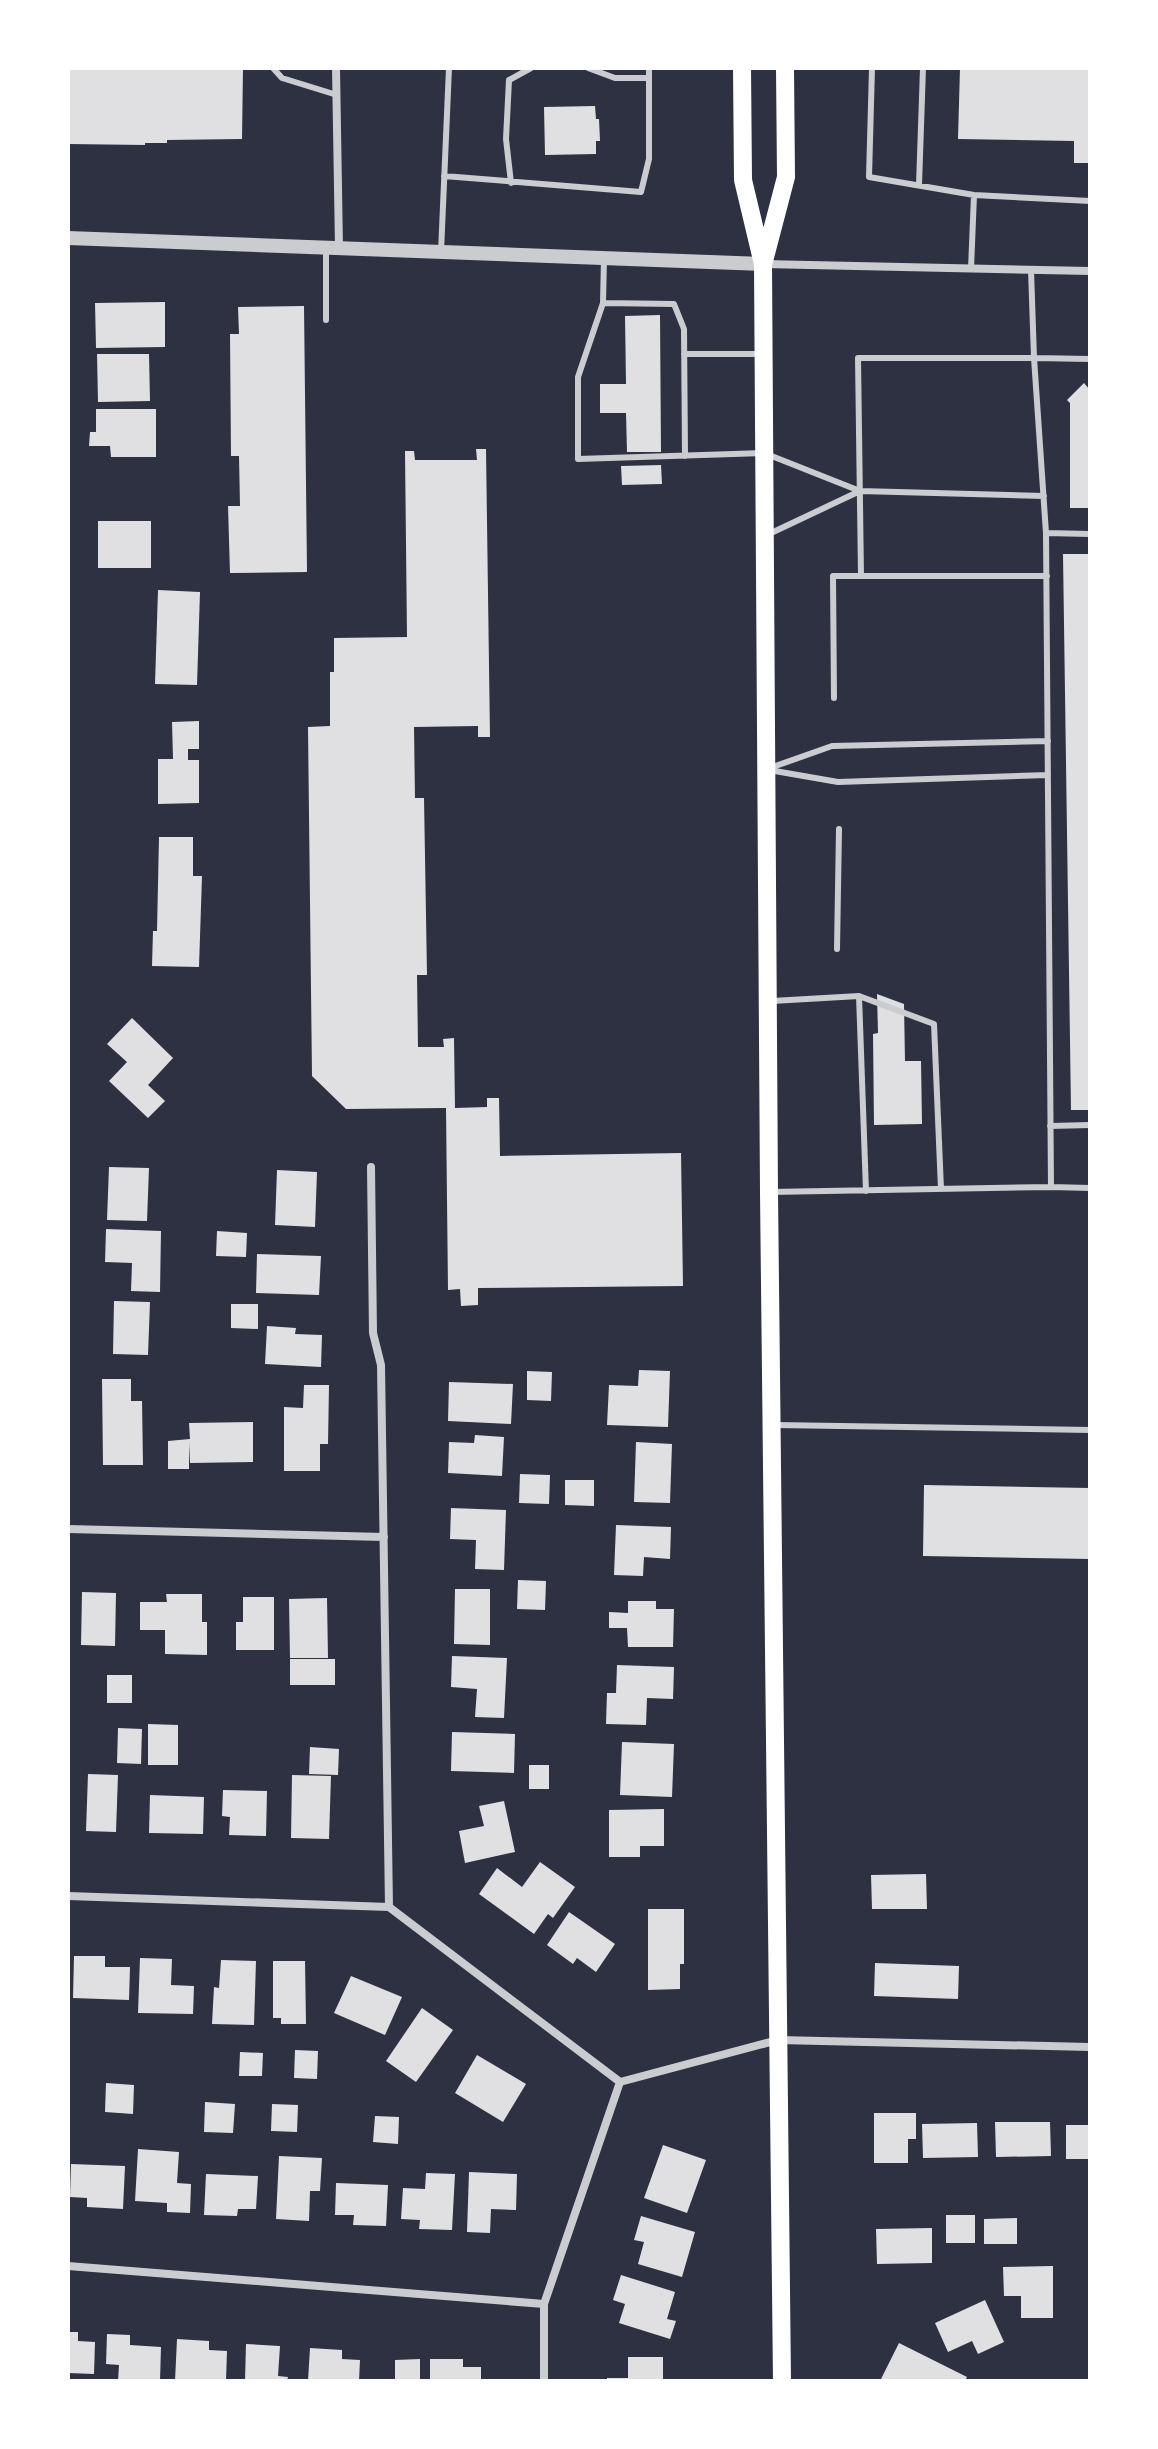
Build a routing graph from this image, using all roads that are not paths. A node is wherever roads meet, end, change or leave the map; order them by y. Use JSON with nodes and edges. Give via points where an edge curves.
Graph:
{"nodes":[{"id":1,"x":273,"y":68,"type":"edge"},
{"id":2,"x":336,"y":68,"type":"edge"},
{"id":3,"x":449,"y":68,"type":"edge"},
{"id":4,"x":531,"y":68,"type":"edge"},
{"id":5,"x":588,"y":68,"type":"edge"},
{"id":6,"x":649,"y":68,"type":"edge"},
{"id":7,"x":785,"y":68,"type":"edge"},
{"id":8,"x":872,"y":68,"type":"edge"},
{"id":9,"x":923,"y":68,"type":"edge"},
{"id":10,"x":739,"y":71,"type":"edge"},
{"id":11,"x":649,"y":78,"type":"junction"},
{"id":12,"x":337,"y":95,"type":"junction"},
{"id":13,"x":444,"y":176,"type":"junction"},
{"id":14,"x":511,"y":183,"type":"junction"},
{"id":15,"x":919,"y":185,"type":"junction"},
{"id":16,"x":974,"y":195,"type":"junction"},
{"id":17,"x":1090,"y":201,"type":"edge"},
{"id":18,"x":68,"y":238,"type":"edge"},
{"id":19,"x":332,"y":248,"type":"junction"},
{"id":20,"x":441,"y":252,"type":"junction"},
{"id":21,"x":604,"y":258,"type":"junction"},
{"id":22,"x":763,"y":264,"type":"junction"},
{"id":23,"x":971,"y":269,"type":"junction"},
{"id":24,"x":1031,"y":270,"type":"junction"},
{"id":25,"x":1090,"y":271,"type":"edge"},
{"id":26,"x":603,"y":303,"type":"junction"},
{"id":27,"x":326,"y":320,"type":"dead end"},
{"id":28,"x":684,"y":354,"type":"junction"},
{"id":29,"x":763,"y":354,"type":"junction"},
{"id":30,"x":1034,"y":358,"type":"junction"},
{"id":31,"x":1090,"y":359,"type":"edge"},
{"id":32,"x":764,"y":453,"type":"junction"},
{"id":33,"x":685,"y":456,"type":"junction"},
{"id":34,"x":860,"y":491,"type":"junction"},
{"id":35,"x":1044,"y":496,"type":"junction"},
{"id":36,"x":1046,"y":533,"type":"junction"},
{"id":37,"x":1090,"y":534,"type":"edge"},
{"id":38,"x":765,"y":536,"type":"junction"},
{"id":39,"x":861,"y":576,"type":"junction"},
{"id":40,"x":1047,"y":576,"type":"junction"},
{"id":41,"x":834,"y":698,"type":"dead end"},
{"id":42,"x":1048,"y":741,"type":"junction"},
{"id":43,"x":766,"y":770,"type":"junction"},
{"id":44,"x":1048,"y":775,"type":"junction"},
{"id":45,"x":839,"y":829,"type":"dead end"},
{"id":46,"x":837,"y":949,"type":"dead end"},
{"id":47,"x":859,"y":996,"type":"junction"},
{"id":48,"x":768,"y":1001,"type":"junction"},
{"id":49,"x":1090,"y":1125,"type":"edge"},
{"id":50,"x":1050,"y":1126,"type":"junction"},
{"id":51,"x":371,"y":1167,"type":"dead end"},
{"id":52,"x":1051,"y":1187,"type":"junction"},
{"id":53,"x":1090,"y":1188,"type":"edge"},
{"id":54,"x":941,"y":1189,"type":"junction"},
{"id":55,"x":866,"y":1191,"type":"junction"},
{"id":56,"x":769,"y":1192,"type":"junction"},
{"id":57,"x":771,"y":1425,"type":"junction"},
{"id":58,"x":1090,"y":1430,"type":"edge"},
{"id":59,"x":68,"y":1529,"type":"edge"},
{"id":60,"x":384,"y":1537,"type":"junction"},
{"id":61,"x":68,"y":1896,"type":"edge"},
{"id":62,"x":389,"y":1907,"type":"junction"},
{"id":63,"x":778,"y":2040,"type":"junction"},
{"id":64,"x":1090,"y":2047,"type":"edge"},
{"id":65,"x":620,"y":2082,"type":"junction"},
{"id":66,"x":68,"y":2266,"type":"edge"},
{"id":67,"x":544,"y":2304,"type":"junction"},
{"id":68,"x":544,"y":2381,"type":"edge"},
{"id":69,"x":782,"y":2381,"type":"edge"}],
"edges":[{"from":1,"to":12,"type":"lane","via":[[282,78]]},
{"from":2,"to":12,"type":"street"},
{"from":3,"to":13,"type":"lane"},
{"from":4,"to":14,"type":"lane","via":[[509,80],[506,139]]},
{"from":5,"to":11,"type":"lane","via":[[615,78]]},
{"from":6,"to":11,"type":"lane"},
{"from":7,"to":22,"type":"main road","via":[[786,177]]},
{"from":8,"to":15,"type":"lane","via":[[869,177]]},
{"from":9,"to":15,"type":"lane"},
{"from":10,"to":22,"type":"main road","via":[[743,180]]},
{"from":11,"to":14,"type":"lane","via":[[649,159],[641,192]]},
{"from":12,"to":19,"type":"street"},
{"from":13,"to":14,"type":"lane"},
{"from":13,"to":20,"type":"lane"},
{"from":15,"to":16,"type":"lane"},
{"from":16,"to":17,"type":"lane"},
{"from":16,"to":23,"type":"lane"},
{"from":18,"to":19,"type":"street"},
{"from":19,"to":20,"type":"street"},
{"from":19,"to":27,"type":"lane"},
{"from":20,"to":21,"type":"street"},
{"from":21,"to":22,"type":"street"},
{"from":21,"to":26,"type":"lane"},
{"from":22,"to":23,"type":"street"},
{"from":22,"to":29,"type":"main road"},
{"from":23,"to":24,"type":"street"},
{"from":24,"to":25,"type":"street"},
{"from":24,"to":30,"type":"lane"},
{"from":26,"to":28,"type":"lane","via":[[674,304],[684,329]]},
{"from":26,"to":33,"type":"lane","via":[[578,377],[578,459]]},
{"from":28,"to":29,"type":"lane"},
{"from":28,"to":33,"type":"lane"},
{"from":29,"to":32,"type":"main road"},
{"from":30,"to":31,"type":"lane"},
{"from":30,"to":34,"type":"lane","via":[[858,358]]},
{"from":30,"to":35,"type":"lane"},
{"from":32,"to":33,"type":"lane"},
{"from":32,"to":34,"type":"lane"},
{"from":32,"to":38,"type":"main road"},
{"from":34,"to":35,"type":"lane"},
{"from":34,"to":38,"type":"lane"},
{"from":34,"to":39,"type":"lane"},
{"from":35,"to":36,"type":"lane"},
{"from":36,"to":37,"type":"lane"},
{"from":36,"to":40,"type":"lane"},
{"from":38,"to":43,"type":"main road"},
{"from":39,"to":40,"type":"lane"},
{"from":39,"to":41,"type":"lane","via":[[833,576]]},
{"from":40,"to":42,"type":"lane"},
{"from":42,"to":43,"type":"lane","via":[[832,746]]},
{"from":42,"to":44,"type":"lane"},
{"from":43,"to":44,"type":"lane","via":[[838,782]]},
{"from":43,"to":48,"type":"main road"},
{"from":44,"to":50,"type":"lane"},
{"from":45,"to":46,"type":"lane"},
{"from":47,"to":48,"type":"lane"},
{"from":47,"to":54,"type":"lane","via":[[934,1024]]},
{"from":47,"to":55,"type":"lane"},
{"from":48,"to":56,"type":"main road"},
{"from":49,"to":50,"type":"lane"},
{"from":50,"to":52,"type":"lane"},
{"from":51,"to":60,"type":"street"},
{"from":52,"to":53,"type":"lane"},
{"from":52,"to":54,"type":"lane"},
{"from":54,"to":55,"type":"lane"},
{"from":55,"to":56,"type":"lane"},
{"from":56,"to":57,"type":"main road"},
{"from":57,"to":58,"type":"lane"},
{"from":57,"to":63,"type":"main road"},
{"from":59,"to":60,"type":"street"},
{"from":60,"to":62,"type":"street"},
{"from":61,"to":62,"type":"street"},
{"from":62,"to":65,"type":"street"},
{"from":63,"to":64,"type":"street"},
{"from":63,"to":65,"type":"street"},
{"from":63,"to":69,"type":"main road"},
{"from":65,"to":67,"type":"street"},
{"from":66,"to":67,"type":"street"},
{"from":67,"to":68,"type":"street"}]}
